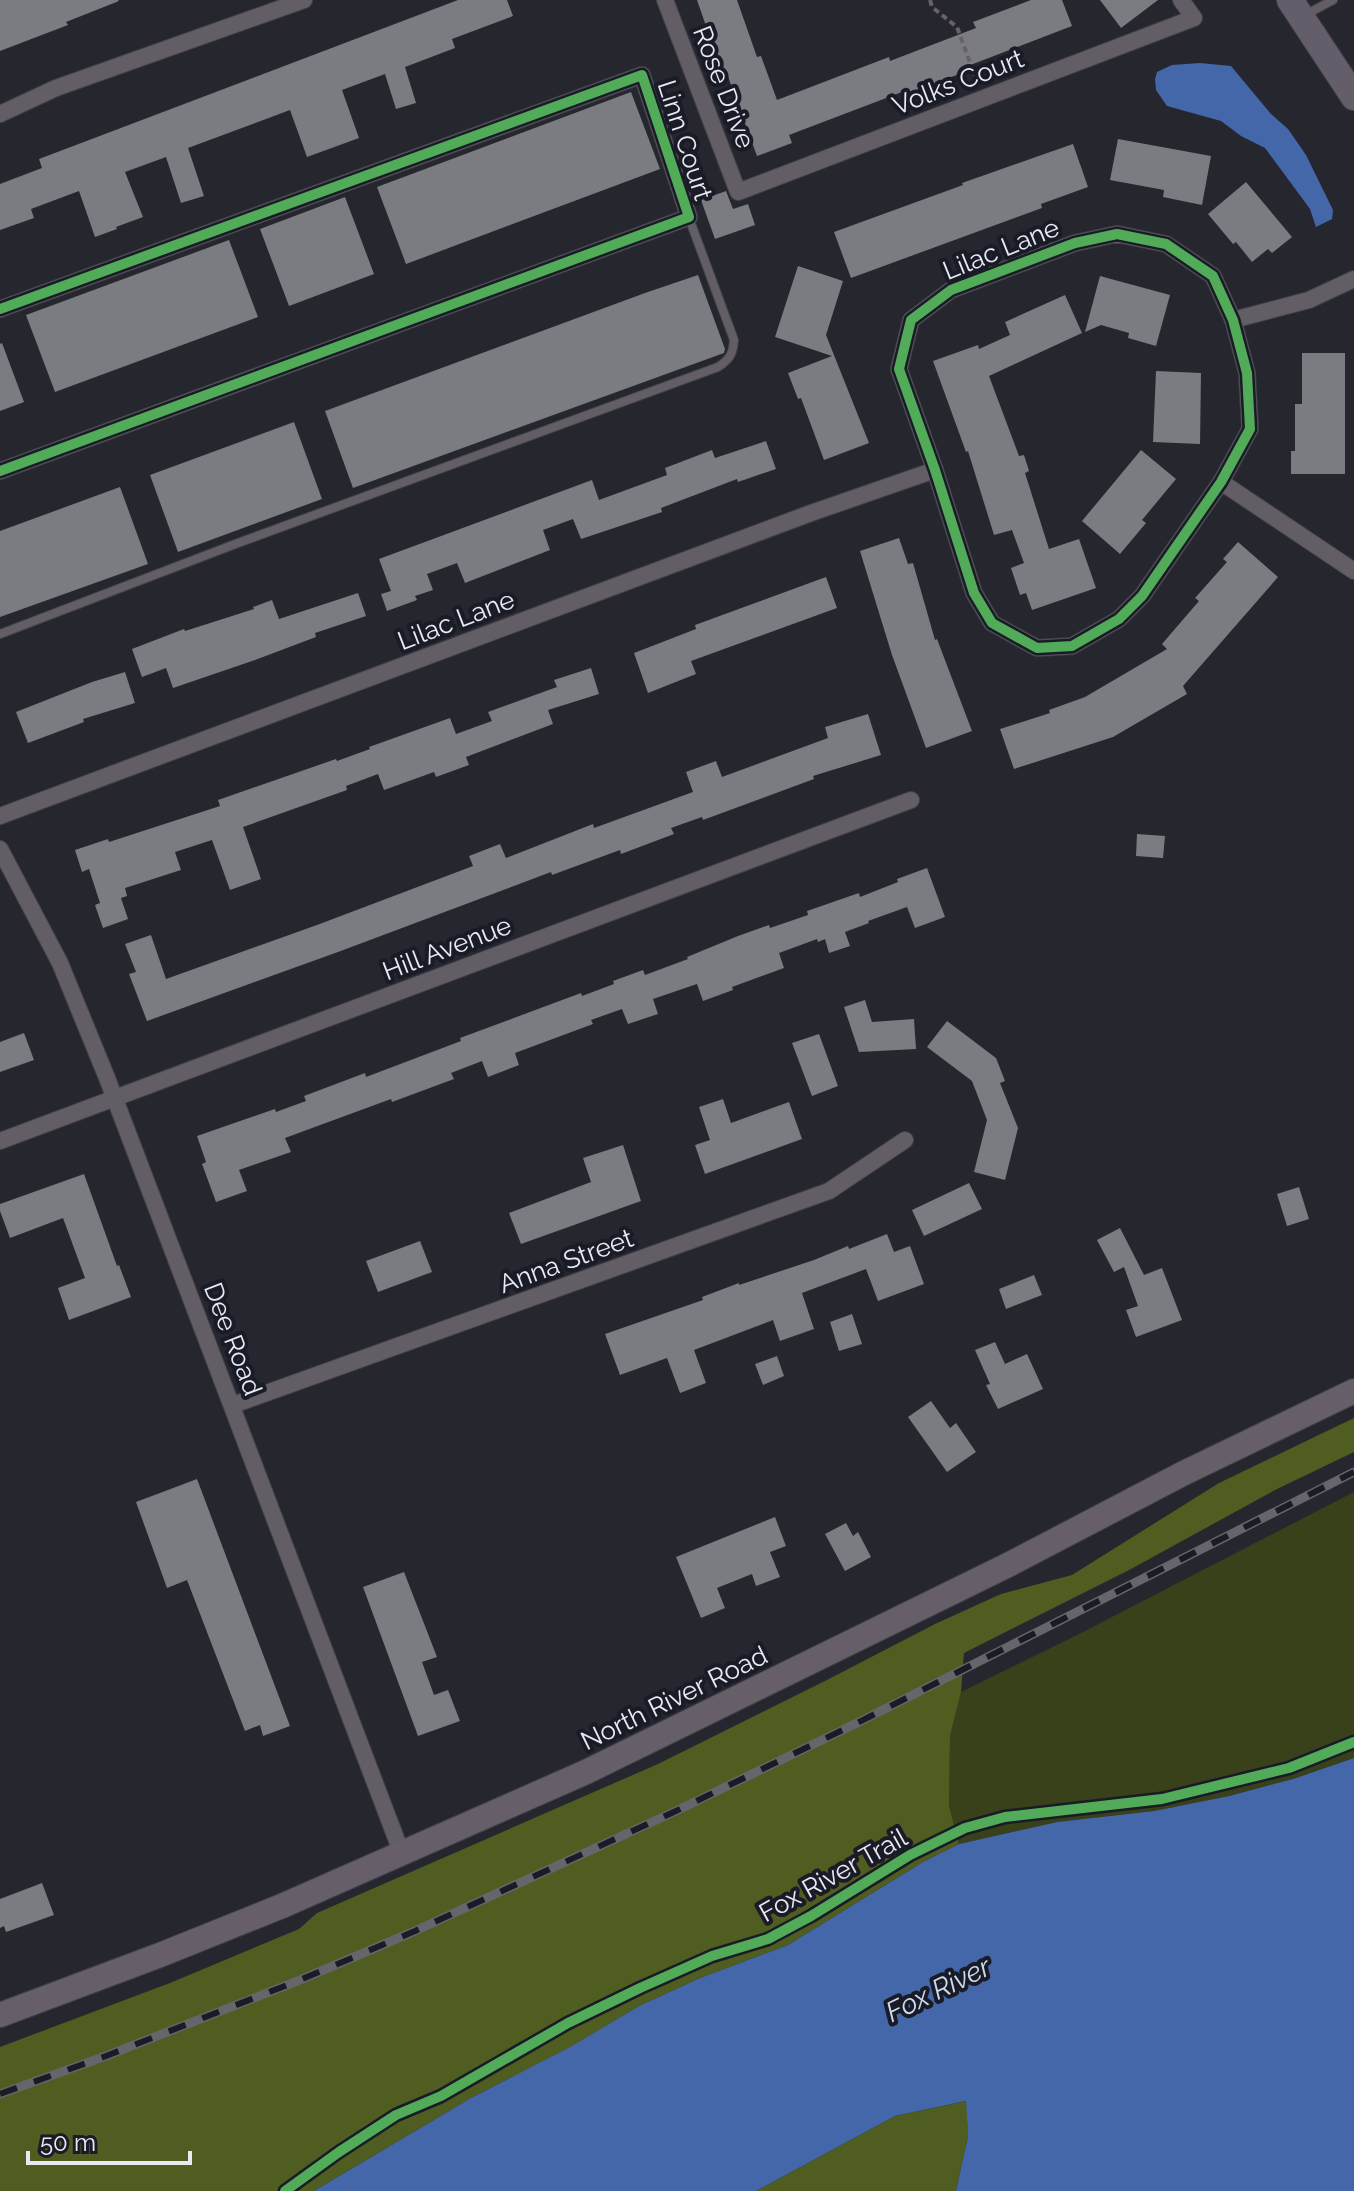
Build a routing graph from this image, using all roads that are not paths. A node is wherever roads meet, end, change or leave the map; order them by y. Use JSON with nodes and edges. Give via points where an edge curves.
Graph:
{"nodes":[{"id":1,"x":304,"y":0,"type":"edge"},
{"id":2,"x":665,"y":0,"type":"edge"},
{"id":3,"x":1181,"y":0,"type":"edge"},
{"id":4,"x":1333,"y":0,"type":"edge"},
{"id":5,"x":1295,"y":9,"type":"edge"},
{"id":6,"x":1354,"y":97,"type":"edge"},
{"id":7,"x":0,"y":114,"type":"edge"},
{"id":8,"x":738,"y":192,"type":"joint"},
{"id":9,"x":689,"y":217,"type":"junction"},
{"id":10,"x":1354,"y":279,"type":"edge"},
{"id":11,"x":0,"y":309,"type":"edge"},
{"id":12,"x":1233,"y":320,"type":"junction"},
{"id":13,"x":935,"y":470,"type":"junction"},
{"id":14,"x":0,"y":471,"type":"edge"},
{"id":15,"x":1221,"y":482,"type":"junction"},
{"id":16,"x":1354,"y":571,"type":"edge"},
{"id":17,"x":0,"y":634,"type":"edge"},
{"id":18,"x":911,"y":800,"type":"dead end"},
{"id":19,"x":0,"y":816,"type":"edge"},
{"id":20,"x":0,"y":849,"type":"edge"},
{"id":21,"x":115,"y":1099,"type":"junction"},
{"id":22,"x":905,"y":1140,"type":"dead end"},
{"id":23,"x":0,"y":1141,"type":"edge"},
{"id":24,"x":1354,"y":1391,"type":"edge"},
{"id":25,"x":233,"y":1405,"type":"junction"},
{"id":26,"x":402,"y":1854,"type":"junction"},
{"id":27,"x":0,"y":2015,"type":"edge"}],
"edges":[{"from":1,"to":7,"type":"street","via":[[56,88]]},
{"from":2,"to":8,"type":"street","name":"Rose Drive"},
{"from":3,"to":8,"type":"street","name":"Volks Court","via":[[1194,18]]},
{"from":4,"to":5,"type":"lane"},
{"from":5,"to":6,"type":"main road"},
{"from":9,"to":11,"type":"street","name":"Linn Court","via":[[642,75]]},
{"from":9,"to":14,"type":"street","name":"Linn Court"},
{"from":9,"to":17,"type":"lane","via":[[734,340],[733,353],[718,367]]},
{"from":10,"to":12,"type":"street","via":[[1309,300]]},
{"from":12,"to":13,"type":"street","name":"Lilac Lane","via":[[1213,276],[1166,244],[1117,234],[1075,243],[951,290],[911,320],[899,369]]},
{"from":12,"to":15,"type":"street","name":"Lilac Lane","via":[[1247,373],[1250,429]]},
{"from":13,"to":15,"type":"street","name":"Lilac Lane","via":[[974,593],[992,623],[1037,648],[1072,646],[1119,619],[1142,596]]},
{"from":13,"to":19,"type":"street","name":"Lilac Lane"},
{"from":15,"to":16,"type":"street"},
{"from":18,"to":21,"type":"street","name":"Hill Avenue"},
{"from":20,"to":21,"type":"street","name":"Dee Road","via":[[60,963]]},
{"from":21,"to":23,"type":"street","name":"Hill Avenue"},
{"from":21,"to":25,"type":"street","name":"Dee Road"},
{"from":22,"to":25,"type":"street","name":"Anna Street","via":[[829,1191]]},
{"from":24,"to":26,"type":"main road","name":"North River Road","via":[[685,1725]]},
{"from":25,"to":26,"type":"street","name":"Dee Road"},
{"from":26,"to":27,"type":"main road","name":"North River Road","via":[[174,1950]]}]}
